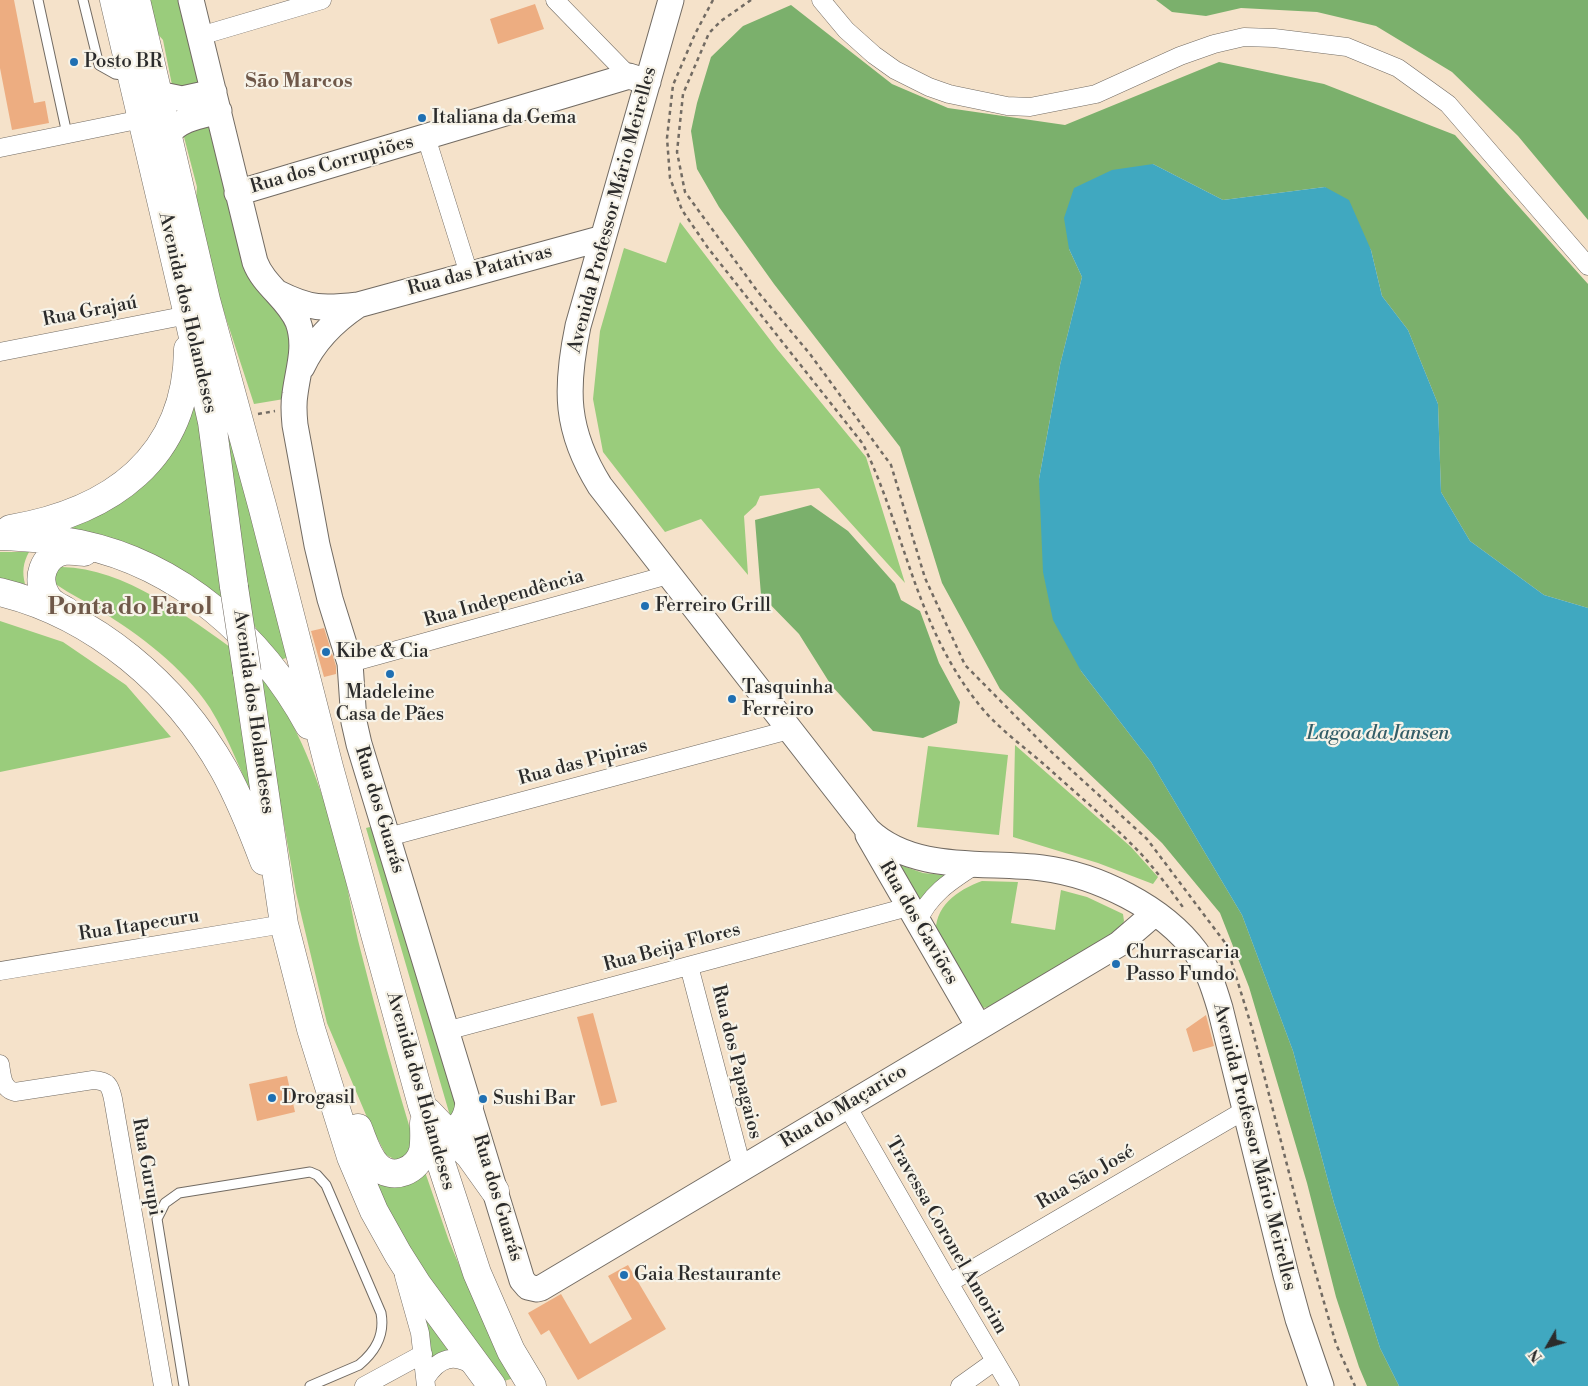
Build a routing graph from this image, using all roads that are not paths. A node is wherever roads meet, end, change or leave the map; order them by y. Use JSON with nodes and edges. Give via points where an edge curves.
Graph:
{"nodes":[{"id":1,"x":38,"y":0,"type":"edge"},
{"id":2,"x":83,"y":0,"type":"edge"},
{"id":3,"x":114,"y":0,"type":"edge"},
{"id":4,"x":136,"y":0,"type":"edge"},
{"id":5,"x":190,"y":0,"type":"edge"},
{"id":6,"x":322,"y":0,"type":"edge"},
{"id":7,"x":555,"y":0,"type":"edge"},
{"id":8,"x":671,"y":0,"type":"edge"},
{"id":9,"x":821,"y":0,"type":"edge"},
{"id":10,"x":200,"y":36,"type":"junction"},
{"id":11,"x":132,"y":76,"type":"junction"},
{"id":12,"x":638,"y":79,"type":"junction"},
{"id":13,"x":158,"y":94,"type":"junction"},
{"id":14,"x":216,"y":102,"type":"junction"},
{"id":15,"x":142,"y":119,"type":"junction"},
{"id":16,"x":67,"y":134,"type":"junction"},
{"id":17,"x":168,"y":134,"type":"junction"},
{"id":18,"x":426,"y":137,"type":"junction"},
{"id":19,"x":0,"y":148,"type":"edge"},
{"id":20,"x":237,"y":193,"type":"junction"},
{"id":21,"x":604,"y":238,"type":"junction"},
{"id":22,"x":1588,"y":266,"type":"edge"},
{"id":23,"x":469,"y":274,"type":"junction"},
{"id":24,"x":278,"y":292,"type":"junction"},
{"id":25,"x":358,"y":305,"type":"junction"},
{"id":26,"x":188,"y":314,"type":"junction"},
{"id":27,"x":0,"y":352,"type":"edge"},
{"id":28,"x":300,"y":371,"type":"junction"},
{"id":29,"x":0,"y":530,"type":"edge"},
{"id":30,"x":0,"y":536,"type":"edge"},
{"id":31,"x":115,"y":555,"type":"junction"},
{"id":32,"x":668,"y":575,"type":"junction"},
{"id":33,"x":0,"y":592,"type":"edge"},
{"id":34,"x":350,"y":663,"type":"junction"},
{"id":35,"x":144,"y":670,"type":"junction"},
{"id":36,"x":789,"y":730,"type":"junction"},
{"id":37,"x":329,"y":767,"type":"junction"},
{"id":38,"x":858,"y":818,"type":"junction"},
{"id":39,"x":388,"y":837,"type":"junction"},
{"id":40,"x":977,"y":864,"type":"junction"},
{"id":41,"x":1155,"y":914,"type":"junction"},
{"id":42,"x":913,"y":915,"type":"junction"},
{"id":43,"x":284,"y":924,"type":"junction"},
{"id":44,"x":689,"y":966,"type":"junction"},
{"id":45,"x":0,"y":970,"type":"edge"},
{"id":46,"x":979,"y":1027,"type":"junction"},
{"id":47,"x":311,"y":1029,"type":"junction"},
{"id":48,"x":446,"y":1031,"type":"junction"},
{"id":49,"x":0,"y":1064,"type":"edge"},
{"id":50,"x":422,"y":1105,"type":"junction"},
{"id":51,"x":469,"y":1106,"type":"junction"},
{"id":52,"x":847,"y":1106,"type":"junction"},
{"id":53,"x":1245,"y":1110,"type":"junction"},
{"id":54,"x":445,"y":1132,"type":"junction"},
{"id":55,"x":742,"y":1168,"type":"junction"},
{"id":56,"x":495,"y":1191,"type":"junction"},
{"id":57,"x":398,"y":1254,"type":"junction"},
{"id":58,"x":949,"y":1283,"type":"junction"},
{"id":59,"x":528,"y":1288,"type":"joint"},
{"id":60,"x":423,"y":1354,"type":"junction"},
{"id":61,"x":995,"y":1361,"type":"junction"},
{"id":62,"x":487,"y":1379,"type":"edge"},
{"id":63,"x":426,"y":1382,"type":"edge"},
{"id":64,"x":163,"y":1386,"type":"edge"},
{"id":65,"x":184,"y":1386,"type":"edge"},
{"id":66,"x":310,"y":1386,"type":"edge"},
{"id":67,"x":364,"y":1386,"type":"edge"},
{"id":68,"x":532,"y":1386,"type":"edge"},
{"id":69,"x":960,"y":1386,"type":"edge"},
{"id":70,"x":1010,"y":1386,"type":"edge"},
{"id":71,"x":1321,"y":1386,"type":"edge"}],
"edges":[{"from":1,"to":16,"type":"lane"},
{"from":2,"to":11,"type":"lane","via":[[99,65],[115,74]]},
{"from":3,"to":11,"type":"main road","name":"Avenida dos Holandeses"},
{"from":4,"to":13,"type":"main road","name":"Avenida dos Holandeses"},
{"from":5,"to":10,"type":"street"},
{"from":6,"to":10,"type":"street"},
{"from":7,"to":12,"type":"street"},
{"from":8,"to":12,"type":"street","name":"Avenida Professor Mário Meirelles"},
{"from":9,"to":22,"type":"street","via":[[846,30],[895,70],[950,94],[1007,106],[1030,107],[1096,94],[1180,56],[1244,38],[1347,47],[1398,68],[1448,104]]},
{"from":10,"to":14,"type":"street"},
{"from":11,"to":15,"type":"main road","name":"Avenida dos Holandeses"},
{"from":12,"to":18,"type":"street","name":"Rua dos Corrupiões"},
{"from":12,"to":21,"type":"street","name":"Avenida Professor Mário Meirelles"},
{"from":13,"to":14,"type":"street"},
{"from":13,"to":17,"type":"main road","name":"Avenida dos Holandeses"},
{"from":14,"to":17,"type":"street"},
{"from":14,"to":20,"type":"street"},
{"from":15,"to":16,"type":"street"},
{"from":15,"to":26,"type":"main road","name":"Avenida dos Holandeses"},
{"from":16,"to":19,"type":"street"},
{"from":17,"to":37,"type":"main road","name":"Avenida dos Holandeses","via":[[206,300]]},
{"from":18,"to":20,"type":"street","name":"Rua dos Corrupiões"},
{"from":18,"to":23,"type":"street"},
{"from":20,"to":24,"type":"street","via":[[258,271]]},
{"from":21,"to":23,"type":"street","name":"Rua das Patativas"},
{"from":21,"to":32,"type":"street","name":"Avenida Professor Mário Meirelles","via":[[572,356],[569,392],[574,428],[586,463],[600,486]]},
{"from":23,"to":25,"type":"street","name":"Rua das Patativas"},
{"from":24,"to":25,"type":"street","name":"Rua das Patativas","via":[[311,307]]},
{"from":24,"to":28,"type":"street","name":"Rua dos Guarás","via":[[297,322],[303,350]]},
{"from":25,"to":28,"type":"street","name":"Rua das Patativas","via":[[340,317],[318,340]]},
{"from":26,"to":27,"type":"street","name":"Rua Grajaú"},
{"from":26,"to":29,"type":"main road","via":[[188,355],[181,401],[169,431],[152,458],[123,485],[90,505],[43,522]]},
{"from":26,"to":43,"type":"main road","name":"Avenida dos Holandeses","bridge":true,"via":[[212,422]]},
{"from":28,"to":34,"type":"street","name":"Rua dos Guarás","via":[[294,408],[304,482],[330,599]]},
{"from":30,"to":31,"type":"main road","via":[[66,542]]},
{"from":31,"to":35,"type":"main road","via":[[68,550],[57,553],[43,568],[41,582],[54,605],[100,632]]},
{"from":31,"to":37,"type":"main road","via":[[151,569],[185,588],[239,631],[287,689],[318,741]]},
{"from":32,"to":34,"type":"street","name":"Rua Independência"},
{"from":32,"to":36,"type":"street","name":"Avenida Professor Mário Meirelles"},
{"from":33,"to":35,"type":"main road","via":[[30,601],[84,626]]},
{"from":34,"to":39,"type":"street","name":"Rua dos Guarás","via":[[354,722]]},
{"from":35,"to":43,"type":"main road","via":[[188,718],[224,770],[254,835]]},
{"from":36,"to":38,"type":"street","name":"Avenida Professor Mário Meirelles"},
{"from":36,"to":39,"type":"street","name":"Rua das Pipiras"},
{"from":37,"to":50,"type":"main road","name":"Avenida dos Holandeses"},
{"from":38,"to":40,"type":"street","name":"Avenida Professor Mário Meirelles","via":[[882,843],[904,853]]},
{"from":38,"to":42,"type":"street","name":"Rua dos Gaviões"},
{"from":39,"to":48,"type":"street","name":"Rua dos Guarás"},
{"from":40,"to":41,"type":"street","name":"Avenida Professor Mário Meirelles","via":[[1043,868],[1087,878],[1131,898]]},
{"from":40,"to":42,"type":"street","via":[[949,882]]},
{"from":41,"to":46,"type":"street","name":"Rua do Maçarico","via":[[1119,944]]},
{"from":41,"to":53,"type":"street","name":"Avenida Professor Mário Meirelles","via":[[1182,937],[1205,967],[1220,1008]]},
{"from":42,"to":44,"type":"street","name":"Rua Beija Flores"},
{"from":42,"to":46,"type":"street","name":"Rua dos Gaviões"},
{"from":43,"to":45,"type":"street","name":"Rua Itapecuru"},
{"from":43,"to":47,"type":"main road","name":"Avenida dos Holandeses"},
{"from":44,"to":48,"type":"street","name":"Rua Beija Flores"},
{"from":44,"to":55,"type":"street","name":"Rua dos Papagaios"},
{"from":46,"to":52,"type":"street","name":"Rua do Maçarico"},
{"from":47,"to":50,"type":"main road","via":[[370,1157],[382,1170],[391,1174],[401,1173],[420,1158],[424,1143]]},
{"from":47,"to":57,"type":"main road","name":"Avenida dos Holandeses","via":[[354,1166]]},
{"from":48,"to":51,"type":"street","name":"Rua dos Guarás"},
{"from":49,"to":64,"type":"street","name":"Rua Gurupi","via":[[4,1084],[15,1092],[93,1080],[103,1080],[108,1084]]},
{"from":50,"to":54,"type":"main road"},
{"from":50,"to":68,"type":"main road","name":"Avenida dos Holandeses","via":[[477,1273],[511,1351]]},
{"from":51,"to":54,"type":"main road","via":[[461,1125]]},
{"from":51,"to":56,"type":"street","name":"Rua dos Guarás"},
{"from":52,"to":55,"type":"street","name":"Rua do Maçarico"},
{"from":52,"to":58,"type":"street","name":"Travessa Coronel Amorim"},
{"from":53,"to":58,"type":"street","name":"Rua São José"},
{"from":53,"to":71,"type":"street","name":"Avenida Professor Mário Meirelles","via":[[1298,1318]]},
{"from":54,"to":56,"type":"main road","via":[[470,1156]]},
{"from":55,"to":59,"type":"street","name":"Rua do Maçarico","via":[[541,1288]]},
{"from":56,"to":59,"type":"street","name":"Rua dos Guarás","via":[[522,1280]]},
{"from":57,"to":60,"type":"street"},
{"from":57,"to":62,"type":"main road","name":"Avenida dos Holandeses"},
{"from":58,"to":61,"type":"street","name":"Travessa Coronel Amorim"},
{"from":60,"to":63,"type":"street"},
{"from":60,"to":67,"type":"street"},
{"from":61,"to":69,"type":"street"},
{"from":61,"to":70,"type":"street","name":"Travessa Coronel Amorim"},
{"from":62,"to":63,"type":"street","via":[[461,1359],[445,1359],[432,1369]]},
{"from":65,"to":66,"type":"lane","via":[[157,1219],[162,1208],[178,1193],[310,1172],[326,1185],[383,1323],[378,1344],[364,1361]]}]}
